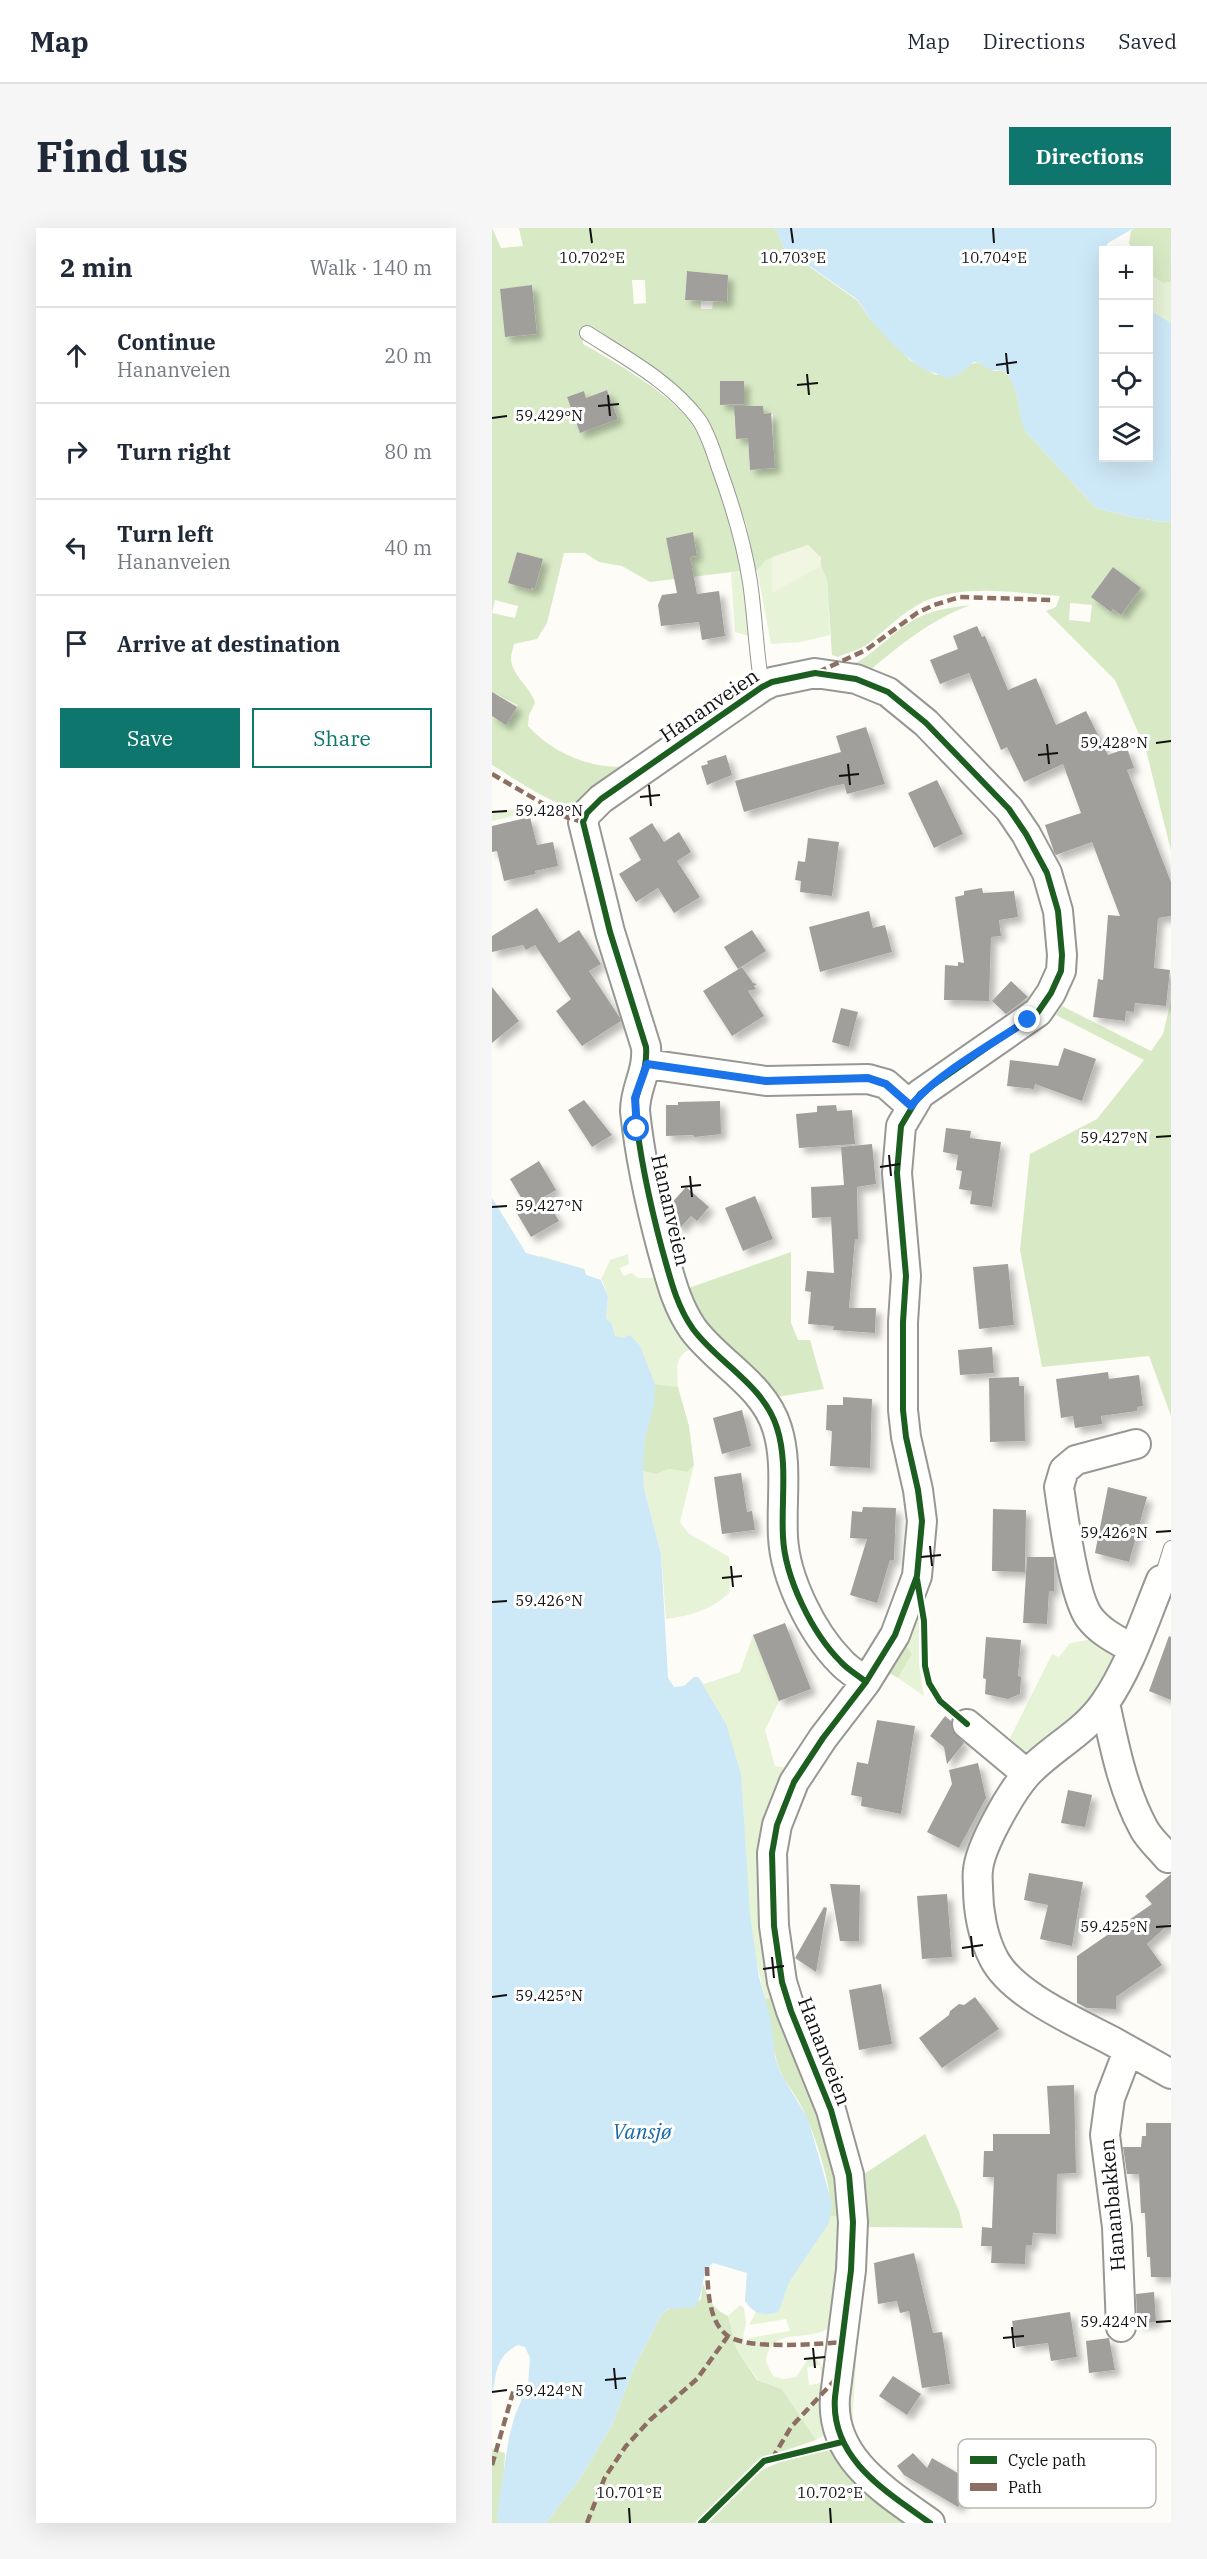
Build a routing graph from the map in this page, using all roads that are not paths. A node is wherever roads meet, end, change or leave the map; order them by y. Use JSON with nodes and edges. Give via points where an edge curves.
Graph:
{"nodes":[{"id":1,"x":587,"y":333,"type":"dead end"},
{"id":2,"x":762,"y":687,"type":"junction"},
{"id":3,"x":647,"y":1064,"type":"junction"},
{"id":4,"x":911,"y":1106,"type":"junction"},
{"id":5,"x":1136,"y":1444,"type":"dead end"},
{"id":6,"x":1171,"y":1548,"type":"edge"},
{"id":7,"x":1161,"y":1580,"type":"joint"},
{"id":8,"x":1133,"y":1649,"type":"junction"},
{"id":9,"x":866,"y":1682,"type":"junction"},
{"id":10,"x":1105,"y":1703,"type":"junction"},
{"id":11,"x":967,"y":1724,"type":"dead end"},
{"id":12,"x":1027,"y":1774,"type":"junction"},
{"id":13,"x":1168,"y":1858,"type":"dead end"},
{"id":14,"x":1128,"y":2051,"type":"junction"},
{"id":15,"x":1171,"y":2074,"type":"edge"},
{"id":16,"x":1120,"y":2327,"type":"dead end"},
{"id":17,"x":930,"y":2523,"type":"edge"}],
"edges":[{"from":1,"to":2,"type":"lane","via":[[647,371],[678,397],[706,433],[743,545]]},
{"from":2,"to":3,"type":"street","name":"Hananveien","via":[[601,799],[583,822],[593,872],[646,1047]]},
{"from":2,"to":4,"type":"street","name":"Hananveien","via":[[815,674],[856,679],[888,692],[926,723],[1009,809],[1047,873],[1061,936],[1061,971],[1051,993],[1038,1012],[942,1077]]},
{"from":3,"to":4,"type":"street","via":[[766,1081],[868,1078],[886,1084]]},
{"from":3,"to":9,"type":"street","name":"Hananveien","via":[[635,1098],[636,1120],[652,1209],[673,1289],[694,1330],[768,1408],[779,1439],[783,1539],[793,1584],[829,1647]]},
{"from":4,"to":9,"type":"street","name":"Hananveien","via":[[901,1126],[897,1173],[906,1276],[903,1410],[922,1521],[919,1567],[895,1635]]},
{"from":5,"to":8,"type":"street","via":[[1076,1460],[1064,1470],[1059,1487],[1083,1606],[1107,1635]]},
{"from":6,"to":7,"type":"lane"},
{"from":7,"to":8,"type":"street"},
{"from":8,"to":10,"type":"street"},
{"from":9,"to":17,"type":"street","name":"Hananveien","via":[[794,1782],[777,1824],[772,1853],[773,1908],[782,1982],[790,2011],[831,2110],[849,2175],[853,2222],[851,2270],[835,2417],[842,2442],[865,2474]]},
{"from":10,"to":12,"type":"street","via":[[1086,1726]]},
{"from":10,"to":13,"type":"street","via":[[1138,1815],[1151,1839]]},
{"from":11,"to":12,"type":"street"},
{"from":12,"to":14,"type":"street","via":[[1002,1812],[978,1868],[978,1901],[984,1932],[994,1959],[1027,1992],[1064,2018]]},
{"from":14,"to":15,"type":"street"},
{"from":14,"to":16,"type":"street","name":"Hananbakken","via":[[1110,2098],[1105,2135],[1117,2228]]}]}
